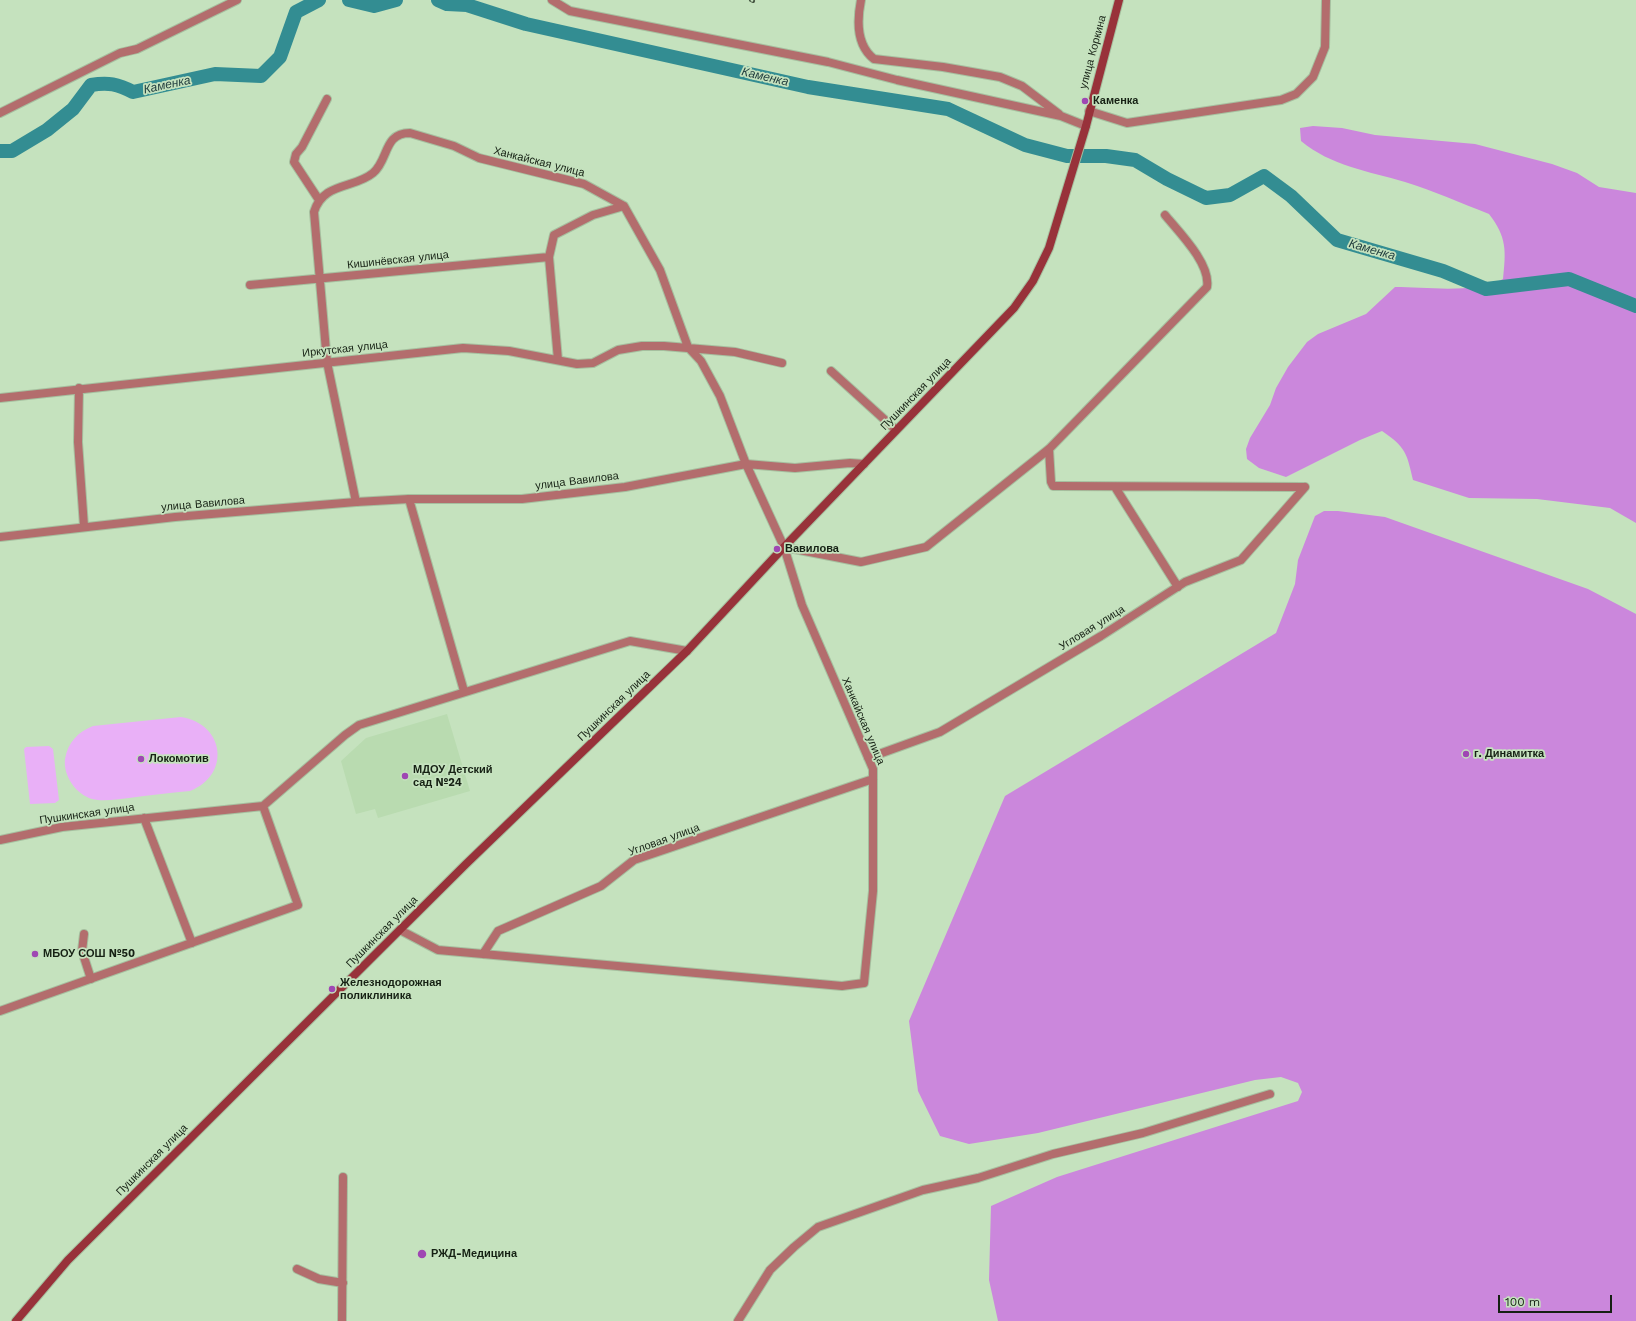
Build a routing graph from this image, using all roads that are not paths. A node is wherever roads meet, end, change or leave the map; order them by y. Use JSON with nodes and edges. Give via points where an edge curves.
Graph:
{"nodes":[{"id":1,"x":237,"y":0,"type":"edge"},
{"id":2,"x":552,"y":0,"type":"edge"},
{"id":3,"x":861,"y":0,"type":"edge"},
{"id":4,"x":1119,"y":0,"type":"edge"},
{"id":5,"x":1326,"y":0,"type":"edge"},
{"id":6,"x":327,"y":99,"type":"dead end"},
{"id":7,"x":1089,"y":111,"type":"junction"},
{"id":8,"x":0,"y":113,"type":"edge"},
{"id":9,"x":1061,"y":116,"type":"junction"},
{"id":10,"x":1086,"y":126,"type":"junction"},
{"id":11,"x":319,"y":200,"type":"junction"},
{"id":12,"x":624,"y":206,"type":"junction"},
{"id":13,"x":1165,"y":215,"type":"dead end"},
{"id":14,"x":549,"y":257,"type":"junction"},
{"id":15,"x":318,"y":280,"type":"junction"},
{"id":16,"x":250,"y":285,"type":"dead end"},
{"id":17,"x":688,"y":347,"type":"junction"},
{"id":18,"x":558,"y":360,"type":"junction"},
{"id":19,"x":327,"y":362,"type":"junction"},
{"id":20,"x":782,"y":363,"type":"dead end"},
{"id":21,"x":831,"y":371,"type":"dead end"},
{"id":22,"x":78,"y":388,"type":"junction"},
{"id":23,"x":0,"y":398,"type":"edge"},
{"id":24,"x":896,"y":430,"type":"junction"},
{"id":25,"x":1049,"y":449,"type":"junction"},
{"id":26,"x":746,"y":464,"type":"junction"},
{"id":27,"x":864,"y":464,"type":"junction"},
{"id":28,"x":1115,"y":487,"type":"junction"},
{"id":29,"x":409,"y":499,"type":"junction"},
{"id":30,"x":356,"y":502,"type":"junction"},
{"id":31,"x":84,"y":526,"type":"junction"},
{"id":32,"x":0,"y":537,"type":"edge"},
{"id":33,"x":784,"y":547,"type":"junction"},
{"id":34,"x":1178,"y":587,"type":"junction"},
{"id":35,"x":687,"y":651,"type":"junction"},
{"id":36,"x":464,"y":691,"type":"junction"},
{"id":37,"x":868,"y":758,"type":"junction"},
{"id":38,"x":873,"y":779,"type":"junction"},
{"id":39,"x":263,"y":806,"type":"junction"},
{"id":40,"x":144,"y":818,"type":"junction"},
{"id":41,"x":0,"y":840,"type":"edge"},
{"id":42,"x":400,"y":930,"type":"junction"},
{"id":43,"x":84,"y":934,"type":"dead end"},
{"id":44,"x":192,"y":943,"type":"junction"},
{"id":45,"x":483,"y":954,"type":"junction"},
{"id":46,"x":91,"y":979,"type":"junction"},
{"id":47,"x":0,"y":1012,"type":"edge"},
{"id":48,"x":1270,"y":1094,"type":"dead end"},
{"id":49,"x":343,"y":1177,"type":"dead end"},
{"id":50,"x":297,"y":1269,"type":"dead end"},
{"id":51,"x":343,"y":1284,"type":"junction"},
{"id":52,"x":740,"y":1319,"type":"edge"},
{"id":53,"x":16,"y":1321,"type":"edge"},
{"id":54,"x":342,"y":1321,"type":"edge"},
{"id":55,"x":749,"y":1321,"type":"edge"}],
"edges":[{"from":1,"to":8,"type":"street","via":[[137,49],[120,53]]},
{"from":2,"to":9,"type":"street","via":[[570,11],[828,62]]},
{"from":3,"to":9,"type":"street","via":[[860,36],[865,52],[874,59],[1000,77],[1022,86]]},
{"from":4,"to":7,"type":"main road","name":"улица Коркина"},
{"from":5,"to":7,"type":"street","via":[[1325,47],[1313,76],[1296,94],[1281,100],[1127,123]]},
{"from":6,"to":11,"type":"street","via":[[294,162]]},
{"from":7,"to":10,"type":"main road","name":"Пушкинская улица"},
{"from":9,"to":10,"type":"street"},
{"from":10,"to":24,"type":"main road","name":"Пушкинская улица","via":[[1049,248],[1033,281],[1014,308]]},
{"from":11,"to":12,"type":"street","name":"Ханкайская улица","via":[[330,192],[373,173],[392,139],[403,133],[410,133],[454,146],[479,158],[584,184]]},
{"from":11,"to":15,"type":"street","via":[[314,217]]},
{"from":12,"to":14,"type":"street","via":[[593,215],[554,236]]},
{"from":12,"to":17,"type":"street","via":[[660,270]]},
{"from":13,"to":25,"type":"street","via":[[1202,262],[1208,276],[1207,287]]},
{"from":14,"to":15,"type":"street","name":"Кишинёвская улица"},
{"from":14,"to":18,"type":"street"},
{"from":15,"to":16,"type":"street","name":"Кишинёвская улица"},
{"from":15,"to":19,"type":"street"},
{"from":17,"to":18,"type":"street","name":"Иркутская улица","via":[[664,346],[618,350],[593,363],[577,364]]},
{"from":17,"to":20,"type":"street","name":"Иркутская улица","via":[[735,352]]},
{"from":17,"to":26,"type":"street","via":[[701,361],[720,396]]},
{"from":18,"to":19,"type":"street","name":"Иркутская улица","via":[[509,351],[463,348]]},
{"from":19,"to":22,"type":"street","name":"Иркутская улица"},
{"from":19,"to":30,"type":"street"},
{"from":21,"to":24,"type":"street"},
{"from":22,"to":23,"type":"street","name":"Иркутская улица"},
{"from":22,"to":31,"type":"street","via":[[78,442]]},
{"from":24,"to":27,"type":"main road","name":"Пушкинская улица"},
{"from":25,"to":28,"type":"street","via":[[1053,486]]},
{"from":25,"to":33,"type":"street","via":[[926,547],[861,562]]},
{"from":26,"to":27,"type":"street","name":"улица Вавилова","via":[[795,468]]},
{"from":26,"to":29,"type":"street","name":"улица Вавилова","via":[[625,487],[522,499]]},
{"from":26,"to":33,"type":"street","name":"Ханкайская улица"},
{"from":27,"to":33,"type":"main road","name":"Пушкинская улица"},
{"from":28,"to":34,"type":"street"},
{"from":28,"to":34,"type":"street","name":"Угловая улица","via":[[1305,487],[1241,560]]},
{"from":29,"to":30,"type":"street","name":"улица Вавилова"},
{"from":29,"to":36,"type":"street"},
{"from":30,"to":31,"type":"street","name":"улица Вавилова"},
{"from":31,"to":32,"type":"street","name":"улица Вавилова"},
{"from":33,"to":35,"type":"main road","name":"Пушкинская улица"},
{"from":33,"to":37,"type":"street","name":"Ханкайская улица","via":[[802,605]]},
{"from":34,"to":37,"type":"street","name":"Угловая улица","via":[[940,732]]},
{"from":35,"to":36,"type":"street","via":[[630,641]]},
{"from":35,"to":42,"type":"main road","name":"Пушкинская улица"},
{"from":36,"to":39,"type":"street","via":[[359,725]]},
{"from":37,"to":38,"type":"street","name":"Ханкайская улица","via":[[873,769]]},
{"from":38,"to":45,"type":"street","name":"Угловая улица","via":[[634,860],[601,886],[498,931]]},
{"from":38,"to":45,"type":"street","name":"Ханкайская улица","via":[[872,891],[864,983],[842,986]]},
{"from":39,"to":40,"type":"street","name":"Пушкинская улица"},
{"from":39,"to":44,"type":"street","via":[[298,905]]},
{"from":40,"to":41,"type":"street","name":"Пушкинская улица","via":[[62,827]]},
{"from":40,"to":44,"type":"street"},
{"from":42,"to":45,"type":"street","via":[[438,950]]},
{"from":42,"to":53,"type":"main road","name":"Пушкинская улица","via":[[68,1260]]},
{"from":43,"to":46,"type":"street","via":[[82,951]]},
{"from":44,"to":46,"type":"street"},
{"from":46,"to":47,"type":"street"},
{"from":48,"to":52,"type":"street","via":[[1143,1133],[1053,1154],[978,1178],[923,1190],[818,1227],[770,1270]]},
{"from":49,"to":51,"type":"street"},
{"from":50,"to":51,"type":"street","via":[[319,1279]]},
{"from":51,"to":54,"type":"street"},
{"from":52,"to":55,"type":"street"}]}
